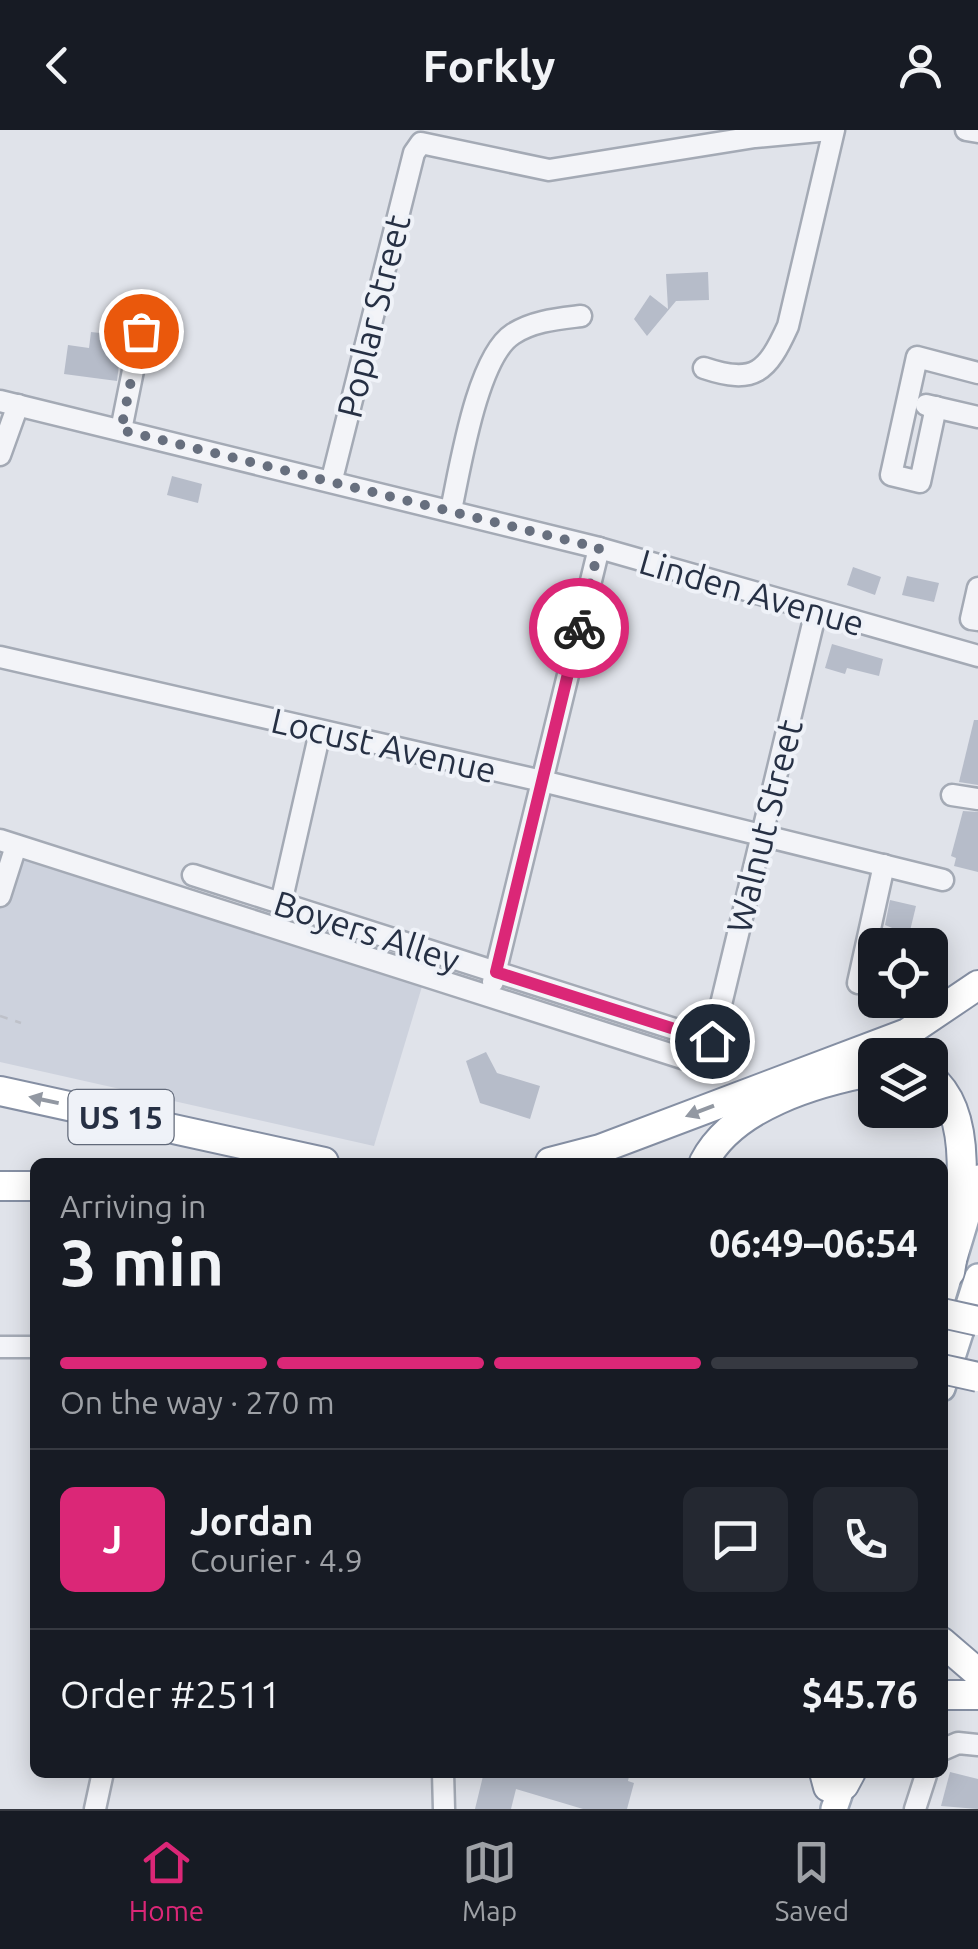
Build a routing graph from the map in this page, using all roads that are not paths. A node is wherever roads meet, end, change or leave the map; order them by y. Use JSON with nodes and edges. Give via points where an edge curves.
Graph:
{"nodes":[{"id":1,"x":832,"y":130,"type":"edge"},
{"id":2,"x":966,"y":130,"type":"edge"},
{"id":3,"x":978,"y":132,"type":"edge"},
{"id":4,"x":581,"y":316,"type":"dead end"},
{"id":5,"x":141,"y":331,"type":"dead end"},
{"id":6,"x":704,"y":368,"type":"dead end"},
{"id":7,"x":978,"y":373,"type":"edge"},
{"id":8,"x":907,"y":400,"type":"junction"},
{"id":9,"x":9,"y":403,"type":"edge"},
{"id":10,"x":936,"y":407,"type":"junction"},
{"id":11,"x":978,"y":417,"type":"edge"},
{"id":12,"x":121,"y":430,"type":"junction"},
{"id":13,"x":0,"y":455,"type":"edge"},
{"id":14,"x":332,"y":480,"type":"junction"},
{"id":15,"x":451,"y":510,"type":"junction"},
{"id":16,"x":599,"y":548,"type":"junction"},
{"id":17,"x":978,"y":588,"type":"edge"},
{"id":18,"x":816,"y":610,"type":"junction"},
{"id":19,"x":978,"y":620,"type":"edge"},
{"id":20,"x":978,"y":656,"type":"edge"},
{"id":21,"x":0,"y":657,"type":"edge"},
{"id":22,"x":320,"y":732,"type":"junction"},
{"id":23,"x":542,"y":781,"type":"junction"},
{"id":24,"x":952,"y":795,"type":"dead end"},
{"id":25,"x":978,"y":799,"type":"edge"},
{"id":26,"x":762,"y":835,"type":"junction"},
{"id":27,"x":8,"y":843,"type":"edge"},
{"id":28,"x":884,"y":865,"type":"junction"},
{"id":29,"x":194,"y":875,"type":"dead end"},
{"id":30,"x":943,"y":880,"type":"dead end"},
{"id":31,"x":0,"y":896,"type":"edge"},
{"id":32,"x":280,"y":903,"type":"junction"},
{"id":33,"x":870,"y":928,"type":"edge"},
{"id":34,"x":496,"y":972,"type":"junction"},
{"id":35,"x":978,"y":985,"type":"edge"},
{"id":36,"x":489,"y":998,"type":"junction"},
{"id":37,"x":712,"y":1041,"type":"junction"},
{"id":38,"x":858,"y":1075,"type":"edge"},
{"id":39,"x":0,"y":1091,"type":"edge"},
{"id":40,"x":948,"y":1092,"type":"edge"},
{"id":41,"x":242,"y":1143,"type":"junction"},
{"id":42,"x":307,"y":1158,"type":"edge"},
{"id":43,"x":319,"y":1158,"type":"edge"},
{"id":44,"x":565,"y":1158,"type":"edge"},
{"id":45,"x":707,"y":1158,"type":"edge"},
{"id":46,"x":978,"y":1178,"type":"edge"},
{"id":47,"x":0,"y":1186,"type":"edge"},
{"id":48,"x":30,"y":1186,"type":"edge"},
{"id":49,"x":957,"y":1282,"type":"edge"},
{"id":50,"x":948,"y":1314,"type":"edge"},
{"id":51,"x":978,"y":1321,"type":"edge"},
{"id":52,"x":948,"y":1346,"type":"edge"},
{"id":53,"x":0,"y":1347,"type":"edge"},
{"id":54,"x":30,"y":1348,"type":"edge"},
{"id":55,"x":948,"y":1370,"type":"edge"},
{"id":56,"x":978,"y":1378,"type":"edge"},
{"id":57,"x":948,"y":1657,"type":"edge"},
{"id":58,"x":961,"y":1688,"type":"edge"},
{"id":59,"x":978,"y":1745,"type":"edge"},
{"id":60,"x":948,"y":1747,"type":"edge"},
{"id":61,"x":102,"y":1778,"type":"edge"},
{"id":62,"x":443,"y":1778,"type":"edge"},
{"id":63,"x":925,"y":1778,"type":"edge"},
{"id":64,"x":94,"y":1809,"type":"edge"},
{"id":65,"x":444,"y":1809,"type":"edge"},
{"id":66,"x":915,"y":1809,"type":"edge"}],
"edges":[{"from":1,"to":6,"type":"street","via":[[788,326],[776,351],[749,376]]},
{"from":1,"to":14,"type":"street","name":"Poplar Street","via":[[548,170],[421,144]]},
{"from":2,"to":3,"type":"street"},
{"from":4,"to":15,"type":"street","via":[[544,320],[510,336],[485,375]]},
{"from":5,"to":12,"type":"street"},
{"from":7,"to":8,"type":"street","via":[[917,357]]},
{"from":8,"to":10,"type":"street"},
{"from":8,"to":10,"type":"street","via":[[890,475],[920,482]]},
{"from":9,"to":12,"type":"street","name":"Linden Avenue"},
{"from":9,"to":13,"type":"street"},
{"from":10,"to":11,"type":"street"},
{"from":12,"to":14,"type":"street","name":"Linden Avenue"},
{"from":14,"to":15,"type":"street","name":"Linden Avenue"},
{"from":15,"to":16,"type":"street","name":"Linden Avenue"},
{"from":16,"to":18,"type":"street","name":"Linden Avenue"},
{"from":16,"to":23,"type":"street"},
{"from":17,"to":19,"type":"street","via":[[971,619]]},
{"from":18,"to":20,"type":"street","name":"Linden Avenue"},
{"from":18,"to":26,"type":"street","name":"Walnut Street"},
{"from":21,"to":22,"type":"street","name":"Locust Avenue"},
{"from":22,"to":23,"type":"street","name":"Locust Avenue"},
{"from":22,"to":32,"type":"street"},
{"from":23,"to":26,"type":"street","name":"Locust Avenue"},
{"from":23,"to":34,"type":"street"},
{"from":24,"to":25,"type":"street"},
{"from":26,"to":28,"type":"street","name":"Locust Avenue"},
{"from":26,"to":37,"type":"street","name":"Walnut Street"},
{"from":27,"to":31,"type":"street"},
{"from":27,"to":36,"type":"street"},
{"from":28,"to":30,"type":"street","name":"Locust Avenue"},
{"from":28,"to":33,"type":"street"},
{"from":29,"to":32,"type":"street","name":"Boyers Alley"},
{"from":32,"to":34,"type":"street","name":"Boyers Alley"},
{"from":34,"to":36,"type":"street"},
{"from":34,"to":37,"type":"street","name":"Boyers Alley"},
{"from":35,"to":44,"type":"highway","one_way":true,"via":[[907,1033]]},
{"from":36,"to":37,"type":"street","via":[[698,1063]]},
{"from":38,"to":45,"type":"highway","via":[[766,1107],[728,1128]]},
{"from":41,"to":39,"type":"highway","number":"US 15","one_way":true},
{"from":40,"to":49,"type":"highway","via":[[957,1099],[969,1138]]},
{"from":41,"to":42,"type":"highway","number":"US 15"},
{"from":41,"to":43,"type":"highway"},
{"from":46,"to":49,"type":"main road"},
{"from":47,"to":48,"type":"highway"},
{"from":49,"to":52,"type":"main road"},
{"from":50,"to":51,"type":"highway","bridge":true},
{"from":53,"to":54,"type":"street"},
{"from":55,"to":56,"type":"highway","bridge":true},
{"from":57,"to":58,"type":"highway"},
{"from":59,"to":60,"type":"street"},
{"from":61,"to":64,"type":"street"},
{"from":62,"to":65,"type":"street"},
{"from":63,"to":66,"type":"street"}]}
